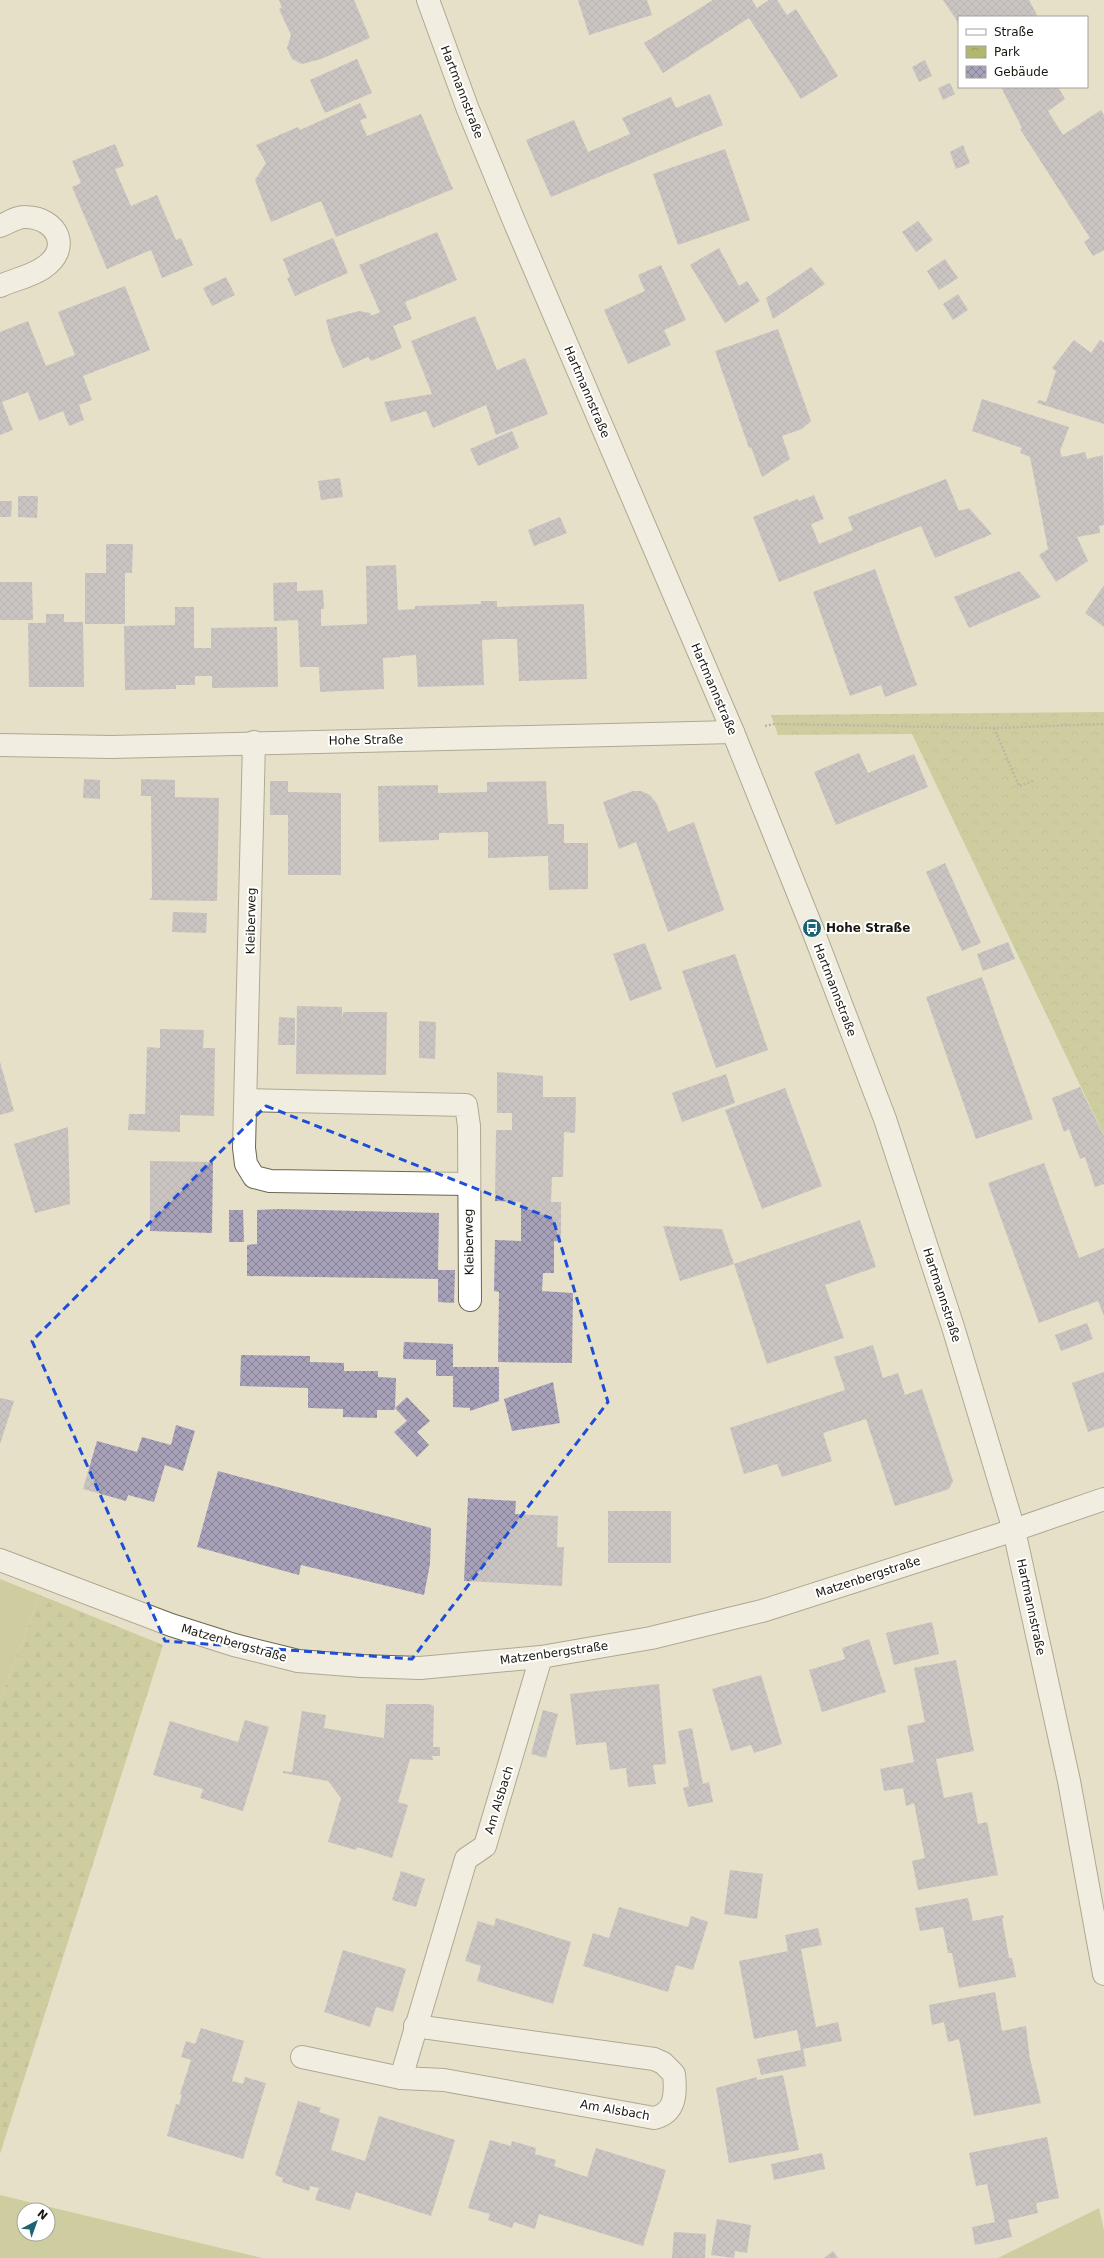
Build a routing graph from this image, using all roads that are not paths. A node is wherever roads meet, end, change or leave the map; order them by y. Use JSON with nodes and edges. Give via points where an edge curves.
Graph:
{"nodes":[{"id":1,"x":428,"y":0,"type":"edge"},
{"id":2,"x":0,"y":226,"type":"edge"},
{"id":3,"x":0,"y":286,"type":"edge"},
{"id":4,"x":733,"y":732,"type":"junction"},
{"id":5,"x":254,"y":742,"type":"junction"},
{"id":6,"x":0,"y":745,"type":"edge"},
{"id":7,"x":247,"y":1100,"type":"junction"},
{"id":8,"x":467,"y":1184,"type":"junction"},
{"id":9,"x":470,"y":1300,"type":"dead end"},
{"id":10,"x":1104,"y":1499,"type":"edge"},
{"id":11,"x":1014,"y":1530,"type":"junction"},
{"id":12,"x":0,"y":1560,"type":"edge"},
{"id":13,"x":541,"y":1658,"type":"junction"},
{"id":14,"x":1104,"y":1974,"type":"edge"},
{"id":15,"x":415,"y":2026,"type":"junction"},
{"id":16,"x":302,"y":2057,"type":"dead end"},
{"id":17,"x":401,"y":2078,"type":"junction"}],
"edges":[{"from":1,"to":4,"type":"street","name":"Hartmannstraße","via":[[467,107],[511,214]]},
{"from":2,"to":3,"type":"street","via":[[25,216],[41,219],[54,228],[60,240],[56,255],[43,268]]},
{"from":4,"to":5,"type":"street","name":"Hohe Straße"},
{"from":4,"to":11,"type":"street","name":"Hartmannstraße","via":[[885,1119],[953,1327]]},
{"from":5,"to":6,"type":"street","name":"Hohe Straße","via":[[111,747]]},
{"from":5,"to":7,"type":"street","name":"Kleiberweg"},
{"from":7,"to":8,"type":"street","name":"Kleiberweg","via":[[244,1148],[246,1164],[254,1177],[288,1182]]},
{"from":7,"to":8,"type":"street","name":"Kleiberweg","via":[[466,1105]]},
{"from":8,"to":9,"type":"street","name":"Kleiberweg"},
{"from":10,"to":11,"type":"street","name":"Matzenbergstraße"},
{"from":11,"to":13,"type":"street","name":"Matzenbergstraße","via":[[762,1611],[652,1638]]},
{"from":11,"to":14,"type":"street","name":"Hartmannstraße","via":[[1069,1781]]},
{"from":12,"to":13,"type":"street","name":"Matzenbergstraße","via":[[171,1625],[234,1645],[298,1661],[420,1668]]},
{"from":13,"to":15,"type":"street","name":"Am Alsbach","via":[[485,1846],[466,1859]]},
{"from":15,"to":17,"type":"street","name":"Am Alsbach"},
{"from":15,"to":17,"type":"street","name":"Am Alsbach","via":[[654,2059],[674,2074],[674,2100],[667,2112],[654,2118],[444,2080]]},
{"from":16,"to":17,"type":"street","name":"Am Alsbach"}]}
